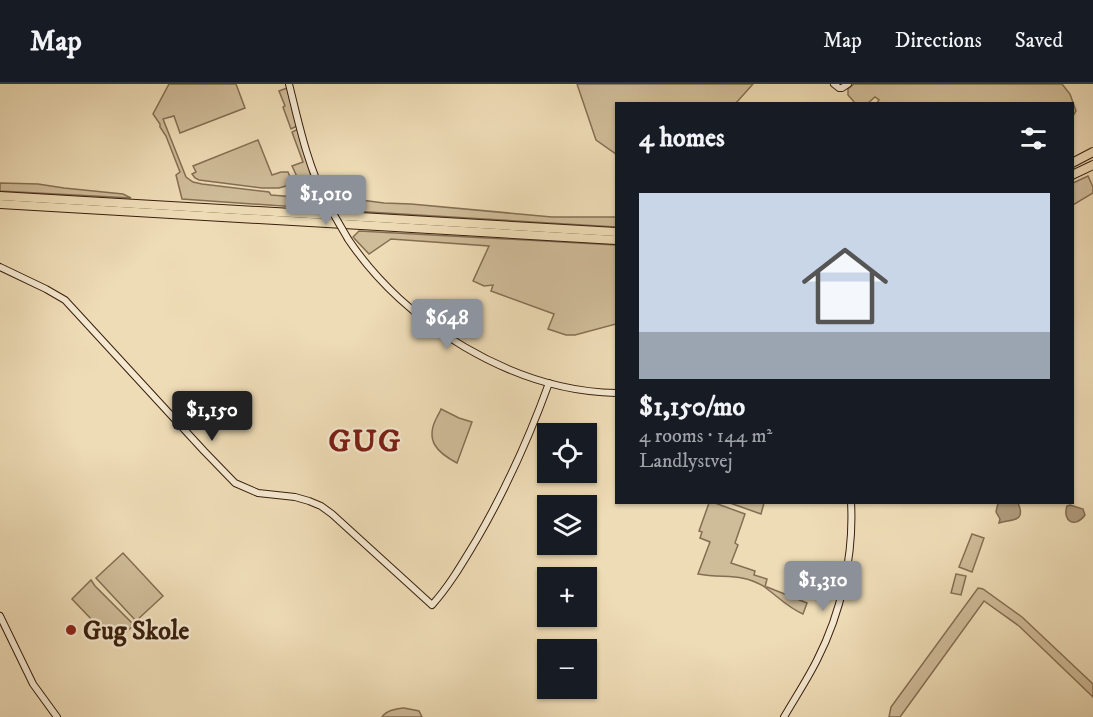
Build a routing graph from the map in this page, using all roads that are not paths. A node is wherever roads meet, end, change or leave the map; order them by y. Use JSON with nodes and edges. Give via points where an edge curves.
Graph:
{"nodes":[{"id":1,"x":290,"y":84,"type":"edge"},
{"id":2,"x":834,"y":84,"type":"edge"},
{"id":3,"x":845,"y":86,"type":"edge"},
{"id":4,"x":1093,"y":154,"type":"edge"},
{"id":5,"x":1074,"y":164,"type":"edge"},
{"id":6,"x":1093,"y":165,"type":"edge"},
{"id":7,"x":1074,"y":175,"type":"edge"},
{"id":8,"x":0,"y":196,"type":"edge"},
{"id":9,"x":0,"y":204,"type":"edge"},
{"id":10,"x":615,"y":232,"type":"edge"},
{"id":11,"x":615,"y":240,"type":"edge"},
{"id":12,"x":0,"y":267,"type":"edge"},
{"id":13,"x":549,"y":383,"type":"junction"},
{"id":14,"x":615,"y":393,"type":"edge"},
{"id":15,"x":851,"y":504,"type":"edge"},
{"id":16,"x":0,"y":616,"type":"edge"},
{"id":17,"x":57,"y":717,"type":"edge"},
{"id":18,"x":784,"y":717,"type":"edge"}],
"edges":[{"from":1,"to":13,"type":"street","bridge":true,"via":[[315,178],[363,260],[418,314],[464,347],[506,369]]},
{"from":2,"to":3,"type":"street","via":[[839,88]]},
{"from":4,"to":5,"type":"highway"},
{"from":6,"to":7,"type":"highway"},
{"from":8,"to":10,"type":"highway"},
{"from":9,"to":11,"type":"highway"},
{"from":12,"to":13,"type":"street","via":[[64,300],[235,483],[258,493],[309,501],[333,514],[432,605],[470,550],[506,486]]},
{"from":13,"to":14,"type":"street"},
{"from":15,"to":18,"type":"street","via":[[848,563],[835,614],[817,659]]},
{"from":16,"to":17,"type":"street","via":[[33,684]]}]}
